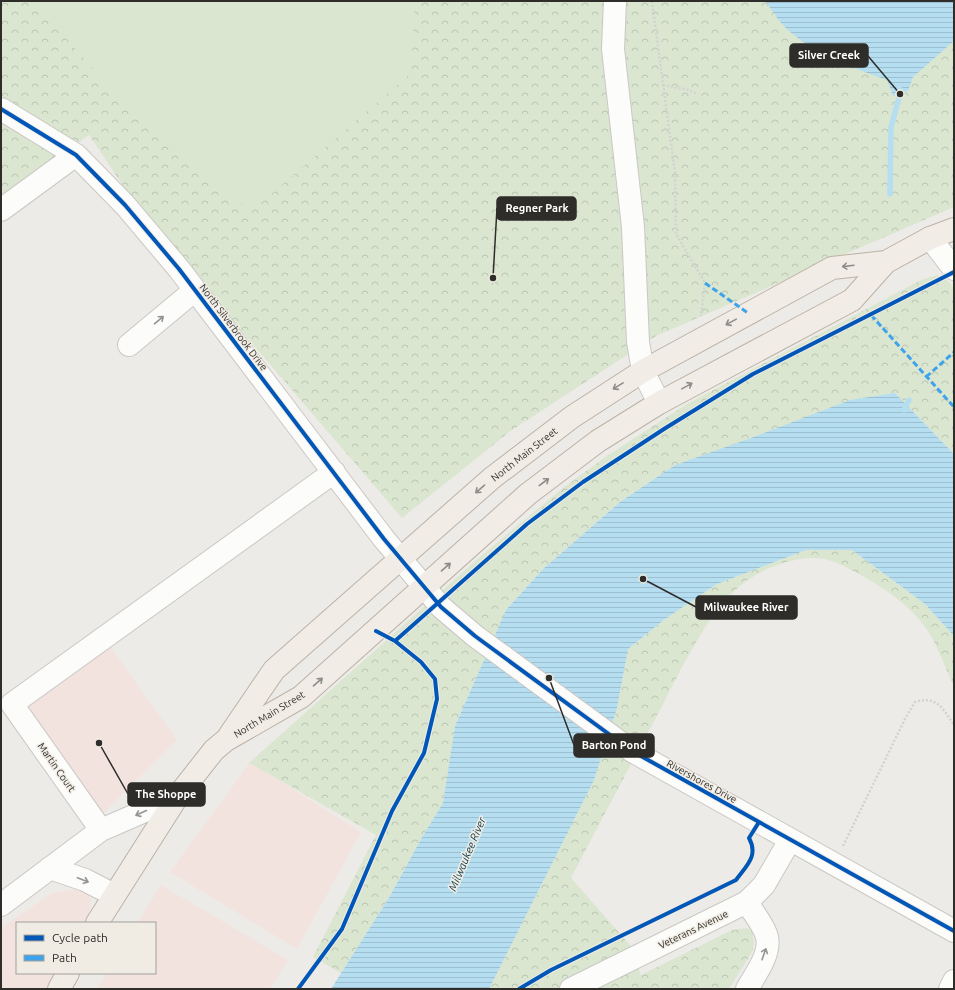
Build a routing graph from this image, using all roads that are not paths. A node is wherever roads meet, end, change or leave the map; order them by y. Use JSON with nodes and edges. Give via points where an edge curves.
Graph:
{"nodes":[{"id":1,"x":615,"y":1,"type":"edge"},
{"id":2,"x":1,"y":109,"type":"edge"},
{"id":3,"x":76,"y":155,"type":"junction"},
{"id":4,"x":1,"y":210,"type":"edge"},
{"id":5,"x":954,"y":229,"type":"edge"},
{"id":6,"x":930,"y":238,"type":"junction"},
{"id":7,"x":886,"y":262,"type":"junction"},
{"id":8,"x":954,"y":269,"type":"edge"},
{"id":9,"x":195,"y":290,"type":"junction"},
{"id":10,"x":129,"y":345,"type":"dead end"},
{"id":11,"x":642,"y":371,"type":"junction"},
{"id":12,"x":658,"y":403,"type":"junction"},
{"id":13,"x":334,"y":472,"type":"junction"},
{"id":14,"x":401,"y":559,"type":"junction"},
{"id":15,"x":424,"y":586,"type":"junction"},
{"id":16,"x":226,"y":740,"type":"junction"},
{"id":17,"x":177,"y":797,"type":"junction"},
{"id":18,"x":101,"y":830,"type":"junction"},
{"id":19,"x":790,"y":840,"type":"junction"},
{"id":20,"x":50,"y":868,"type":"junction"},
{"id":21,"x":114,"y":895,"type":"junction"},
{"id":22,"x":747,"y":902,"type":"junction"},
{"id":23,"x":1,"y":905,"type":"edge"},
{"id":24,"x":98,"y":922,"type":"edge"},
{"id":25,"x":954,"y":931,"type":"edge"},
{"id":26,"x":67,"y":974,"type":"edge"},
{"id":27,"x":954,"y":981,"type":"edge"},
{"id":28,"x":59,"y":989,"type":"edge"},
{"id":29,"x":570,"y":989,"type":"edge"},
{"id":30,"x":747,"y":989,"type":"edge"},
{"id":31,"x":950,"y":989,"type":"edge"}],
"edges":[{"from":1,"to":11,"type":"street","via":[[612,49],[632,227]]},
{"from":2,"to":3,"type":"street","name":"North Silverbrook Drive"},
{"from":3,"to":4,"type":"street"},
{"from":3,"to":9,"type":"street","name":"North Silverbrook Drive","via":[[125,204]]},
{"from":5,"to":6,"type":"main road","name":"North Main Street"},
{"from":6,"to":7,"type":"main road","name":"North Main Street"},
{"from":6,"to":8,"type":"street"},
{"from":7,"to":11,"type":"main road","name":"North Main Street","one_way":true,"via":[[832,268]]},
{"from":12,"to":7,"type":"main road","name":"North Main Street","one_way":true,"via":[[852,300]]},
{"from":10,"to":9,"type":"street","one_way":true},
{"from":9,"to":13,"type":"street","name":"North Silverbrook Drive"},
{"from":11,"to":12,"type":"street"},
{"from":11,"to":14,"type":"main road","name":"North Main Street","one_way":true,"via":[[572,417],[492,478]]},
{"from":15,"to":12,"type":"main road","name":"North Main Street","one_way":true,"via":[[528,494],[598,441]]},
{"from":13,"to":14,"type":"street","name":"North Silverbrook Drive"},
{"from":13,"to":18,"type":"street","name":"Martin Court","via":[[12,704]]},
{"from":14,"to":15,"type":"street","name":"North Silverbrook Drive"},
{"from":14,"to":16,"type":"main road","name":"North Main Street","via":[[274,670]]},
{"from":16,"to":15,"type":"main road","name":"North Main Street","one_way":true,"via":[[301,697]]},
{"from":15,"to":19,"type":"street","name":"Rivershores Drive","via":[[441,607],[475,636],[632,751]]},
{"from":16,"to":17,"type":"main road","name":"North Main Street","via":[[214,750]]},
{"from":17,"to":18,"type":"street","one_way":true},
{"from":17,"to":21,"type":"main road","name":"North Main Street"},
{"from":18,"to":20,"type":"street"},
{"from":19,"to":22,"type":"street","name":"Veterans Avenue","via":[[764,885]]},
{"from":19,"to":25,"type":"street","name":"Rivershores Drive"},
{"from":20,"to":21,"type":"street","one_way":true,"via":[[85,880]]},
{"from":20,"to":23,"type":"street"},
{"from":21,"to":24,"type":"main road","name":"North Main Street"},
{"from":22,"to":29,"type":"street","name":"Veterans Avenue"},
{"from":30,"to":22,"type":"street","one_way":true,"via":[[766,954],[768,939]]},
{"from":26,"to":28,"type":"main road"},
{"from":27,"to":31,"type":"street"}]}
